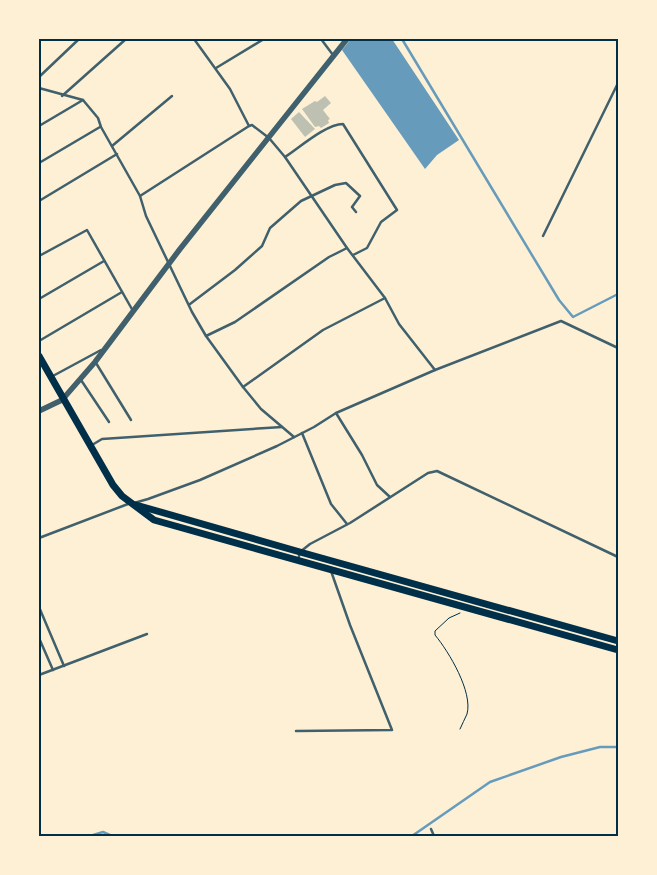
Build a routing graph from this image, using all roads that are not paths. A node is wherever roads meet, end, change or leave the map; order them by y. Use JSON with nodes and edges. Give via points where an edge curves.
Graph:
{"nodes":[{"id":1,"x":79,"y":39,"type":"edge"},
{"id":2,"x":126,"y":39,"type":"edge"},
{"id":3,"x":194,"y":39,"type":"edge"},
{"id":4,"x":264,"y":39,"type":"edge"},
{"id":5,"x":321,"y":39,"type":"edge"},
{"id":6,"x":347,"y":39,"type":"edge"},
{"id":7,"x":334,"y":56,"type":"junction"},
{"id":8,"x":216,"y":68,"type":"junction"},
{"id":9,"x":39,"y":77,"type":"edge"},
{"id":10,"x":618,"y":84,"type":"edge"},
{"id":11,"x":39,"y":88,"type":"edge"},
{"id":12,"x":62,"y":96,"type":"junction"},
{"id":13,"x":172,"y":96,"type":"dead end"},
{"id":14,"x":83,"y":100,"type":"junction"},
{"id":15,"x":39,"y":126,"type":"edge"},
{"id":16,"x":249,"y":126,"type":"junction"},
{"id":17,"x":101,"y":127,"type":"junction"},
{"id":18,"x":269,"y":138,"type":"junction"},
{"id":19,"x":112,"y":146,"type":"junction"},
{"id":20,"x":117,"y":154,"type":"junction"},
{"id":21,"x":285,"y":157,"type":"junction"},
{"id":22,"x":39,"y":163,"type":"edge"},
{"id":23,"x":140,"y":196,"type":"junction"},
{"id":24,"x":310,"y":196,"type":"junction"},
{"id":25,"x":39,"y":201,"type":"edge"},
{"id":26,"x":356,"y":212,"type":"dead end"},
{"id":27,"x":543,"y":236,"type":"dead end"},
{"id":28,"x":347,"y":248,"type":"junction"},
{"id":29,"x":353,"y":255,"type":"junction"},
{"id":30,"x":39,"y":256,"type":"edge"},
{"id":31,"x":104,"y":261,"type":"junction"},
{"id":32,"x":170,"y":262,"type":"junction"},
{"id":33,"x":122,"y":292,"type":"junction"},
{"id":34,"x":385,"y":298,"type":"junction"},
{"id":35,"x":39,"y":299,"type":"edge"},
{"id":36,"x":190,"y":304,"type":"junction"},
{"id":37,"x":134,"y":312,"type":"junction"},
{"id":38,"x":206,"y":336,"type":"junction"},
{"id":39,"x":39,"y":341,"type":"edge"},
{"id":40,"x":107,"y":347,"type":"junction"},
{"id":41,"x":618,"y":348,"type":"edge"},
{"id":42,"x":39,"y":356,"type":"edge"},
{"id":43,"x":95,"y":362,"type":"junction"},
{"id":44,"x":435,"y":370,"type":"junction"},
{"id":45,"x":50,"y":377,"type":"junction"},
{"id":46,"x":81,"y":378,"type":"junction"},
{"id":47,"x":243,"y":387,"type":"junction"},
{"id":48,"x":62,"y":400,"type":"junction"},
{"id":49,"x":39,"y":411,"type":"edge"},
{"id":50,"x":336,"y":413,"type":"junction"},
{"id":51,"x":131,"y":420,"type":"dead end"},
{"id":52,"x":109,"y":422,"type":"dead end"},
{"id":53,"x":283,"y":427,"type":"junction"},
{"id":54,"x":302,"y":433,"type":"junction"},
{"id":55,"x":294,"y":436,"type":"junction"},
{"id":56,"x":90,"y":446,"type":"junction"},
{"id":57,"x":390,"y":496,"type":"junction"},
{"id":58,"x":131,"y":503,"type":"junction"},
{"id":59,"x":348,"y":524,"type":"junction"},
{"id":60,"x":39,"y":538,"type":"edge"},
{"id":61,"x":300,"y":552,"type":"junction"},
{"id":62,"x":618,"y":557,"type":"edge"},
{"id":63,"x":297,"y":561,"type":"junction"},
{"id":64,"x":332,"y":571,"type":"junction"},
{"id":65,"x":39,"y":607,"type":"edge"},
{"id":66,"x":147,"y":634,"type":"dead end"},
{"id":67,"x":39,"y":638,"type":"edge"},
{"id":68,"x":618,"y":641,"type":"edge"},
{"id":69,"x":618,"y":650,"type":"edge"},
{"id":70,"x":64,"y":666,"type":"junction"},
{"id":71,"x":53,"y":670,"type":"junction"},
{"id":72,"x":39,"y":676,"type":"edge"},
{"id":73,"x":296,"y":730,"type":"dead end"},
{"id":74,"x":431,"y":829,"type":"dead end"},
{"id":75,"x":434,"y":836,"type":"edge"}],
"edges":[{"from":1,"to":9,"type":"lane"},
{"from":2,"to":12,"type":"lane"},
{"from":3,"to":8,"type":"lane"},
{"from":4,"to":8,"type":"lane"},
{"from":5,"to":7,"type":"lane"},
{"from":6,"to":7,"type":"street"},
{"from":7,"to":18,"type":"street"},
{"from":8,"to":16,"type":"lane"},
{"from":10,"to":27,"type":"lane"},
{"from":11,"to":12,"type":"lane"},
{"from":12,"to":14,"type":"lane"},
{"from":13,"to":19,"type":"lane"},
{"from":14,"to":15,"type":"lane"},
{"from":14,"to":17,"type":"lane"},
{"from":16,"to":18,"type":"lane"},
{"from":16,"to":23,"type":"lane"},
{"from":17,"to":19,"type":"lane"},
{"from":17,"to":22,"type":"lane"},
{"from":18,"to":21,"type":"lane"},
{"from":18,"to":32,"type":"street"},
{"from":19,"to":20,"type":"lane"},
{"from":20,"to":23,"type":"lane"},
{"from":20,"to":25,"type":"lane"},
{"from":21,"to":24,"type":"lane"},
{"from":21,"to":29,"type":"lane","via":[[336,124],[343,124],[397,210],[381,222],[367,248]]},
{"from":23,"to":32,"type":"lane","via":[[146,216]]},
{"from":24,"to":26,"type":"lane","via":[[346,183],[360,196],[352,207]]},
{"from":24,"to":28,"type":"lane"},
{"from":24,"to":36,"type":"lane","via":[[270,228],[262,246]]},
{"from":28,"to":29,"type":"lane"},
{"from":28,"to":38,"type":"lane","via":[[235,322]]},
{"from":29,"to":34,"type":"lane"},
{"from":30,"to":31,"type":"lane","via":[[87,230]]},
{"from":31,"to":33,"type":"lane"},
{"from":31,"to":35,"type":"lane"},
{"from":32,"to":36,"type":"lane"},
{"from":32,"to":37,"type":"street"},
{"from":33,"to":37,"type":"lane"},
{"from":33,"to":39,"type":"lane"},
{"from":34,"to":44,"type":"lane","via":[[399,324]]},
{"from":34,"to":47,"type":"lane","via":[[323,330]]},
{"from":36,"to":38,"type":"lane"},
{"from":37,"to":40,"type":"street"},
{"from":38,"to":47,"type":"lane"},
{"from":40,"to":43,"type":"street"},
{"from":40,"to":45,"type":"lane"},
{"from":41,"to":44,"type":"lane","via":[[561,321]]},
{"from":42,"to":45,"type":"main road"},
{"from":43,"to":46,"type":"street"},
{"from":43,"to":51,"type":"lane"},
{"from":44,"to":50,"type":"lane"},
{"from":45,"to":48,"type":"main road"},
{"from":46,"to":48,"type":"street"},
{"from":46,"to":52,"type":"lane"},
{"from":47,"to":53,"type":"lane","via":[[261,409]]},
{"from":48,"to":49,"type":"street"},
{"from":48,"to":56,"type":"main road"},
{"from":50,"to":54,"type":"lane"},
{"from":50,"to":57,"type":"lane","via":[[377,485]]},
{"from":53,"to":55,"type":"lane"},
{"from":53,"to":56,"type":"lane","via":[[102,439]]},
{"from":54,"to":55,"type":"lane"},
{"from":54,"to":59,"type":"lane","via":[[331,504]]},
{"from":55,"to":58,"type":"lane","via":[[200,480]]},
{"from":56,"to":58,"type":"main road","via":[[113,485]]},
{"from":57,"to":59,"type":"lane"},
{"from":57,"to":62,"type":"lane","via":[[437,471]]},
{"from":58,"to":60,"type":"lane"},
{"from":58,"to":61,"type":"main road"},
{"from":58,"to":63,"type":"main road","via":[[154,520]]},
{"from":59,"to":61,"type":"lane"},
{"from":61,"to":63,"type":"lane"},
{"from":61,"to":68,"type":"main road"},
{"from":63,"to":64,"type":"main road"},
{"from":64,"to":69,"type":"main road"},
{"from":64,"to":73,"type":"lane","via":[[392,730]]},
{"from":65,"to":70,"type":"lane"},
{"from":66,"to":70,"type":"lane"},
{"from":67,"to":71,"type":"lane"},
{"from":70,"to":71,"type":"lane"},
{"from":71,"to":72,"type":"lane"},
{"from":74,"to":75,"type":"lane"}]}
